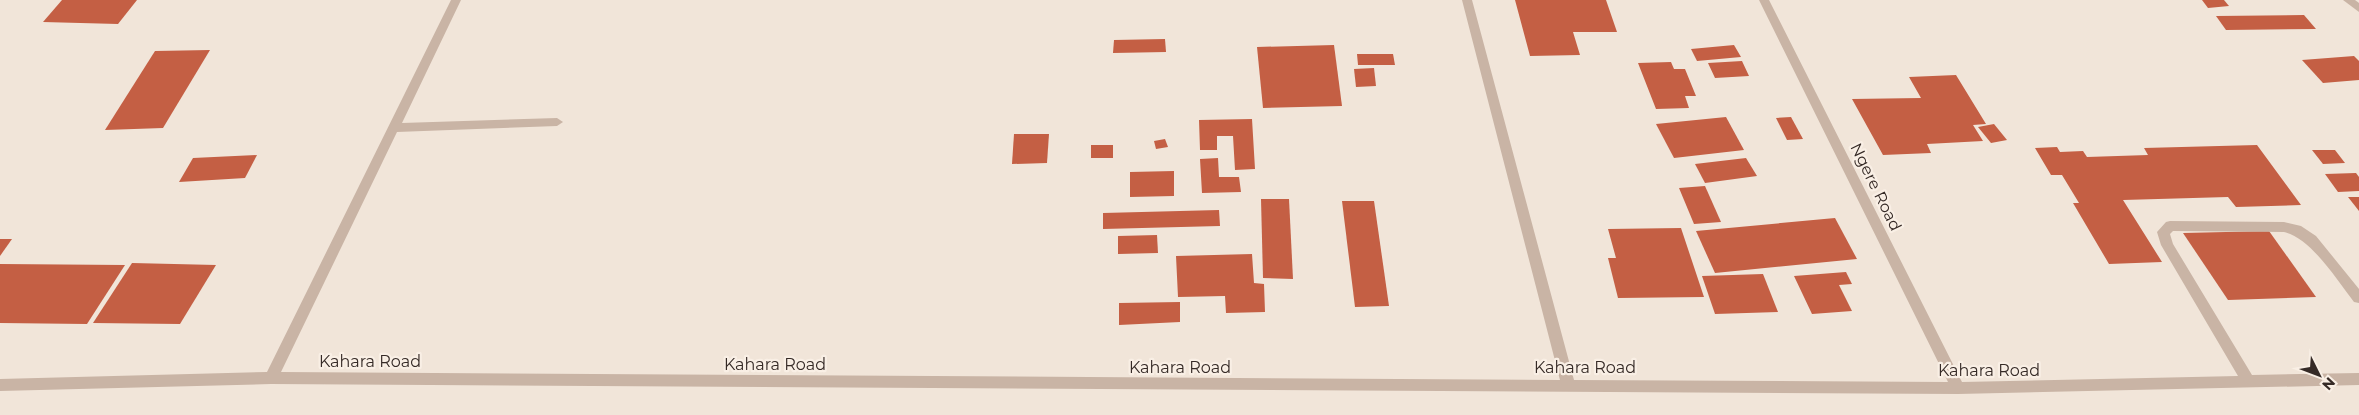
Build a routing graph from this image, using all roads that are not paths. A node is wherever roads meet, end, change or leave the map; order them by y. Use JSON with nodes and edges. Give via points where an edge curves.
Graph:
{"nodes":[{"id":1,"x":456,"y":0,"type":"edge"},
{"id":2,"x":1467,"y":0,"type":"edge"},
{"id":3,"x":1764,"y":0,"type":"edge"},
{"id":4,"x":2348,"y":0,"type":"edge"},
{"id":5,"x":2359,"y":8,"type":"edge"},
{"id":6,"x":557,"y":122,"type":"dead end"},
{"id":7,"x":392,"y":128,"type":"junction"},
{"id":8,"x":2359,"y":298,"type":"edge"},
{"id":9,"x":271,"y":378,"type":"junction"},
{"id":10,"x":2359,"y":379,"type":"edge"},
{"id":11,"x":2249,"y":382,"type":"junction"},
{"id":12,"x":1568,"y":384,"type":"junction"},
{"id":13,"x":0,"y":385,"type":"edge"},
{"id":14,"x":1958,"y":388,"type":"junction"}],
"edges":[{"from":1,"to":7,"type":"street"},
{"from":2,"to":12,"type":"street"},
{"from":3,"to":14,"type":"street","name":"Ngere Road"},
{"from":4,"to":5,"type":"street"},
{"from":6,"to":7,"type":"street"},
{"from":7,"to":9,"type":"street"},
{"from":8,"to":11,"type":"street","via":[[2311,240],[2297,230],[2284,227],[2170,226],[2163,232],[2167,245]]},
{"from":9,"to":12,"type":"street","name":"Kahara Road"},
{"from":9,"to":13,"type":"street","name":"Kahara Road"},
{"from":10,"to":11,"type":"street","name":"Kahara Road"},
{"from":11,"to":14,"type":"street","name":"Kahara Road"},
{"from":12,"to":14,"type":"street","name":"Kahara Road"}]}
